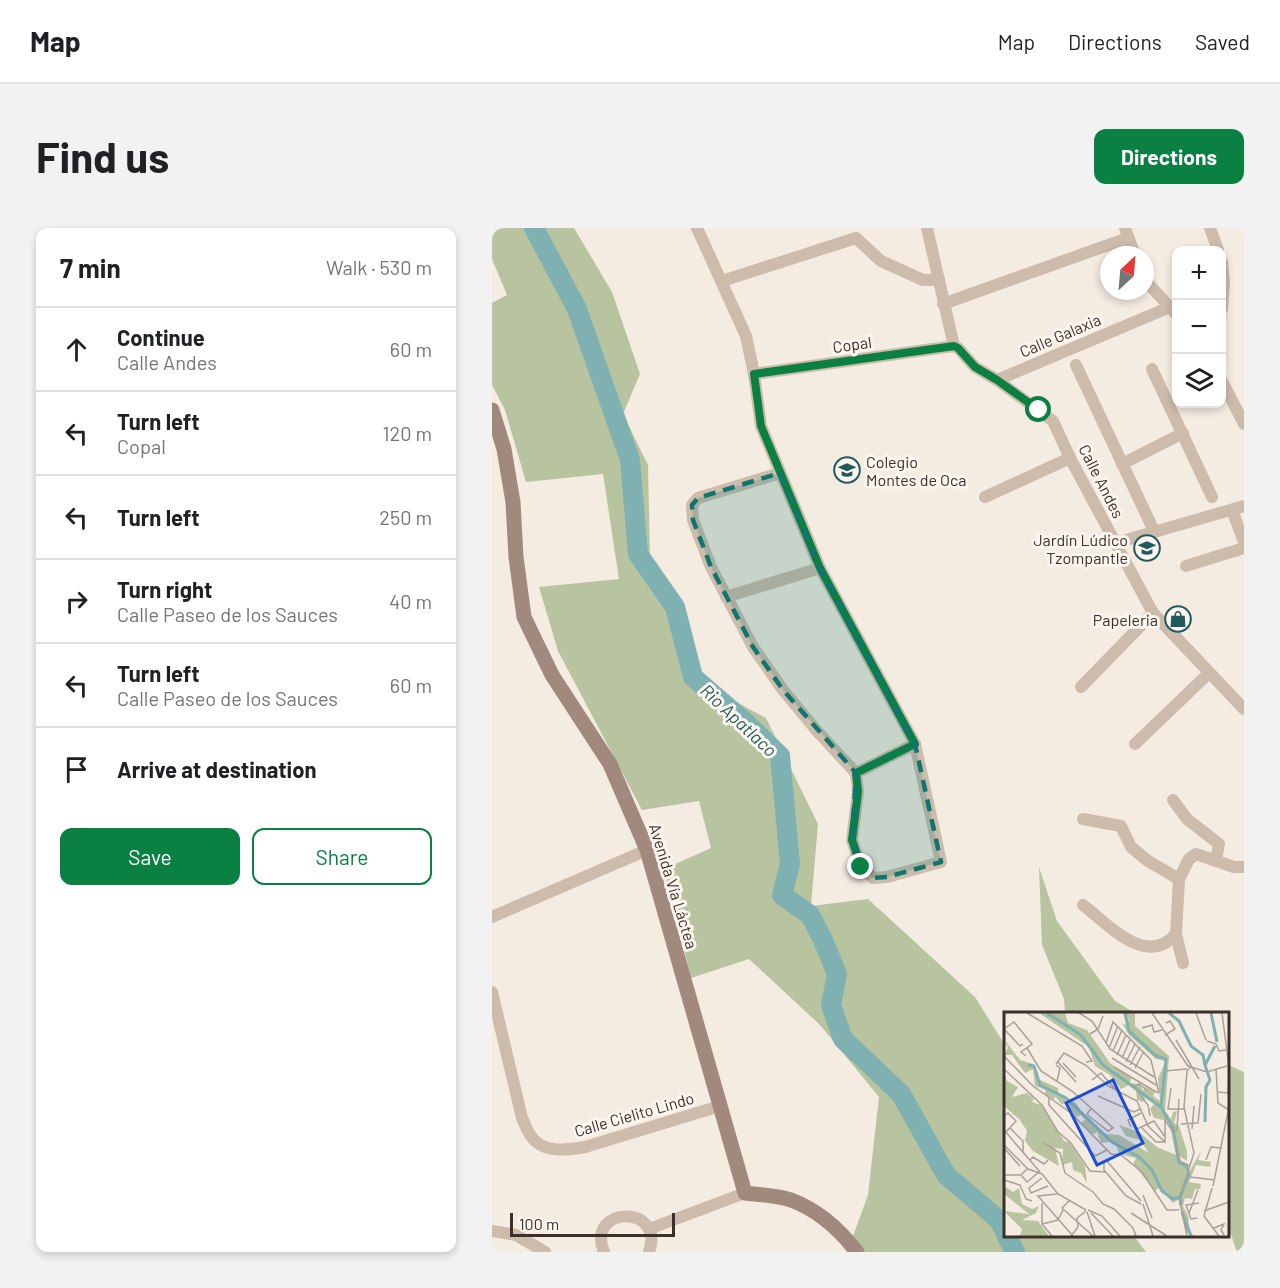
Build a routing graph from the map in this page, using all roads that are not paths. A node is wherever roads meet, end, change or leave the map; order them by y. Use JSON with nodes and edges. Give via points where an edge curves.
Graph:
{"nodes":[{"id":1,"x":697,"y":228,"type":"edge"},
{"id":2,"x":927,"y":228,"type":"edge"},
{"id":3,"x":1210,"y":228,"type":"edge"},
{"id":4,"x":1127,"y":233,"type":"edge"},
{"id":5,"x":1217,"y":246,"type":"edge"},
{"id":6,"x":939,"y":280,"type":"junction"},
{"id":7,"x":722,"y":281,"type":"junction"},
{"id":8,"x":1154,"y":290,"type":"edge"},
{"id":9,"x":944,"y":304,"type":"junction"},
{"id":10,"x":1172,"y":310,"type":"edge"},
{"id":11,"x":1172,"y":311,"type":"edge"},
{"id":12,"x":954,"y":346,"type":"junction"},
{"id":13,"x":1076,"y":365,"type":"dead end"},
{"id":14,"x":1152,"y":369,"type":"dead end"},
{"id":15,"x":754,"y":374,"type":"junction"},
{"id":16,"x":997,"y":380,"type":"junction"},
{"id":17,"x":1226,"y":390,"type":"edge"},
{"id":18,"x":492,"y":410,"type":"edge"},
{"id":19,"x":1244,"y":424,"type":"edge"},
{"id":20,"x":1182,"y":433,"type":"junction"},
{"id":21,"x":1070,"y":458,"type":"junction"},
{"id":22,"x":1122,"y":464,"type":"junction"},
{"id":23,"x":780,"y":473,"type":"junction"},
{"id":24,"x":985,"y":497,"type":"dead end"},
{"id":25,"x":1212,"y":497,"type":"dead end"},
{"id":26,"x":1238,"y":508,"type":"edge"},
{"id":27,"x":1154,"y":531,"type":"junction"},
{"id":28,"x":1244,"y":542,"type":"edge"},
{"id":29,"x":1116,"y":543,"type":"junction"},
{"id":30,"x":1244,"y":548,"type":"edge"},
{"id":31,"x":1186,"y":566,"type":"dead end"},
{"id":32,"x":820,"y":568,"type":"junction"},
{"id":33,"x":726,"y":597,"type":"junction"},
{"id":34,"x":1153,"y":613,"type":"junction"},
{"id":35,"x":1209,"y":673,"type":"junction"},
{"id":36,"x":1081,"y":687,"type":"dead end"},
{"id":37,"x":1244,"y":709,"type":"edge"},
{"id":38,"x":915,"y":744,"type":"junction"},
{"id":39,"x":1136,"y":744,"type":"dead end"},
{"id":40,"x":856,"y":773,"type":"junction"},
{"id":41,"x":1173,"y":800,"type":"dead end"},
{"id":42,"x":1083,"y":819,"type":"dead end"},
{"id":43,"x":647,"y":850,"type":"junction"},
{"id":44,"x":1216,"y":860,"type":"junction"},
{"id":45,"x":1244,"y":867,"type":"edge"},
{"id":46,"x":1179,"y":879,"type":"junction"},
{"id":47,"x":1083,"y":905,"type":"dead end"},
{"id":48,"x":492,"y":917,"type":"edge"},
{"id":49,"x":1176,"y":934,"type":"junction"},
{"id":50,"x":1183,"y":963,"type":"dead end"},
{"id":51,"x":492,"y":992,"type":"edge"},
{"id":52,"x":720,"y":1106,"type":"junction"},
{"id":53,"x":745,"y":1193,"type":"junction"},
{"id":54,"x":649,"y":1229,"type":"junction"},
{"id":55,"x":492,"y":1231,"type":"edge"},
{"id":56,"x":601,"y":1251,"type":"edge"},
{"id":57,"x":545,"y":1252,"type":"edge"},
{"id":58,"x":649,"y":1252,"type":"edge"},
{"id":59,"x":857,"y":1252,"type":"edge"}],
"edges":[{"from":1,"to":7,"type":"street"},
{"from":2,"to":6,"type":"street"},
{"from":3,"to":5,"type":"street"},
{"from":4,"to":9,"type":"street"},
{"from":6,"to":7,"type":"street","via":[[923,280],[881,261],[856,238]]},
{"from":6,"to":9,"type":"street"},
{"from":7,"to":15,"type":"street","via":[[746,336]]},
{"from":8,"to":10,"type":"street"},
{"from":9,"to":12,"type":"street"},
{"from":11,"to":16,"type":"street","name":"Calle Galaxia"},
{"from":12,"to":15,"type":"street","name":"Copal"},
{"from":12,"to":16,"type":"street","name":"Calle Andes","via":[[975,367]]},
{"from":13,"to":22,"type":"street"},
{"from":14,"to":20,"type":"street"},
{"from":15,"to":23,"type":"street","via":[[761,426]]},
{"from":16,"to":21,"type":"street","name":"Calle Andes","via":[[1049,417]]},
{"from":17,"to":19,"type":"street"},
{"from":18,"to":43,"type":"street","name":"Avenida Vía Láctea","via":[[504,448],[513,502],[524,617],[552,675],[610,764]]},
{"from":20,"to":22,"type":"street"},
{"from":20,"to":25,"type":"street"},
{"from":21,"to":24,"type":"street"},
{"from":21,"to":29,"type":"street","name":"Calle Andes"},
{"from":22,"to":27,"type":"street"},
{"from":23,"to":32,"type":"street"},
{"from":23,"to":33,"type":"street","via":[[698,498],[692,505],[693,520]]},
{"from":26,"to":27,"type":"street"},
{"from":26,"to":28,"type":"street"},
{"from":27,"to":29,"type":"street"},
{"from":29,"to":34,"type":"street","name":"Calle Andes"},
{"from":30,"to":31,"type":"street"},
{"from":32,"to":33,"type":"street"},
{"from":32,"to":38,"type":"street"},
{"from":33,"to":40,"type":"street","via":[[753,647],[783,690]]},
{"from":34,"to":35,"type":"street","name":"Calle Andes"},
{"from":34,"to":36,"type":"street"},
{"from":35,"to":37,"type":"street","name":"Calle Andes"},
{"from":35,"to":39,"type":"street"},
{"from":38,"to":40,"type":"street"},
{"from":38,"to":40,"type":"street","via":[[941,862],[887,878],[873,878],[861,867],[852,840],[858,792]]},
{"from":41,"to":44,"type":"street","via":[[1187,819],[1219,844]]},
{"from":42,"to":46,"type":"street","via":[[1121,826],[1131,847]]},
{"from":43,"to":48,"type":"street"},
{"from":43,"to":52,"type":"street","name":"Avenida Vía Láctea"},
{"from":44,"to":45,"type":"street"},
{"from":44,"to":46,"type":"street","via":[[1196,854]]},
{"from":46,"to":49,"type":"street"},
{"from":47,"to":49,"type":"street","via":[[1134,944],[1152,948],[1169,942]]},
{"from":49,"to":50,"type":"street"},
{"from":51,"to":52,"type":"street","name":"Calle Cielito Lindo","via":[[522,1118],[532,1138],[544,1146],[562,1151],[585,1148]]},
{"from":52,"to":53,"type":"street","name":"Avenida Vía Láctea"},
{"from":53,"to":54,"type":"street"},
{"from":53,"to":59,"type":"street","via":[[799,1204],[842,1233]]},
{"from":54,"to":56,"type":"street","via":[[644,1222],[628,1215],[612,1220],[602,1233]]},
{"from":54,"to":58,"type":"street"},
{"from":55,"to":57,"type":"street","via":[[516,1235]]}]}
